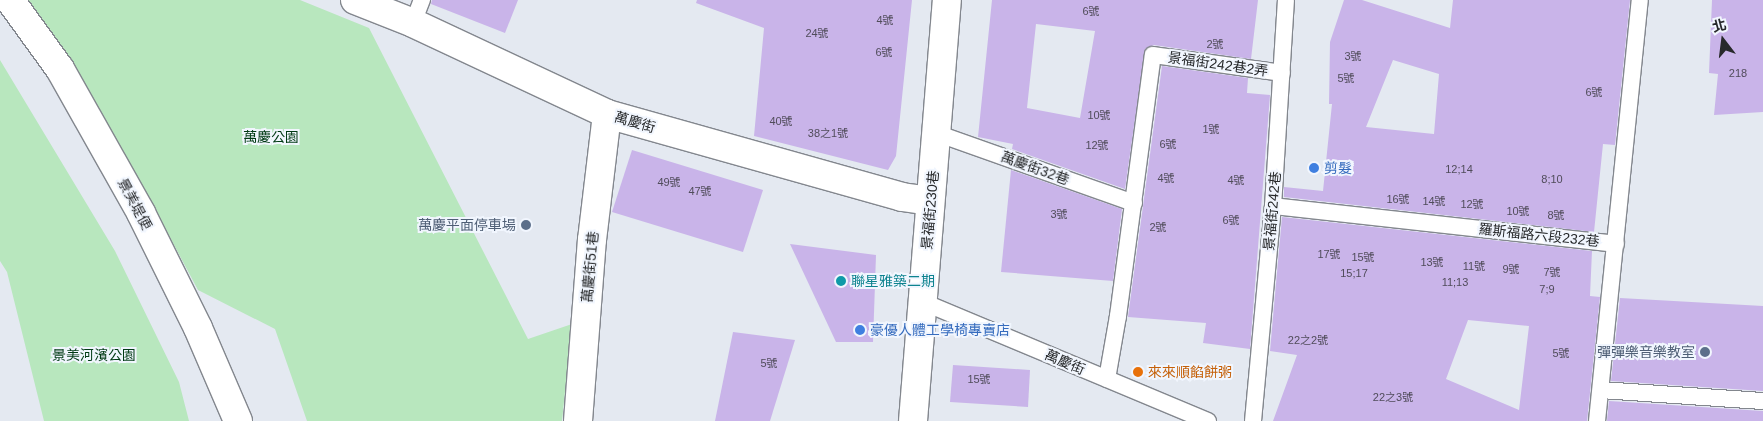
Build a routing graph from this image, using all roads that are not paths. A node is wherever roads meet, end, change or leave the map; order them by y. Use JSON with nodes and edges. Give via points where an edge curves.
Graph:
{"nodes":[{"id":1,"x":10,"y":0,"type":"edge"},
{"id":2,"x":355,"y":0,"type":"edge"},
{"id":3,"x":947,"y":0,"type":"edge"},
{"id":4,"x":1286,"y":0,"type":"edge"},
{"id":5,"x":1640,"y":0,"type":"edge"},
{"id":6,"x":418,"y":12,"type":"edge"},
{"id":7,"x":1282,"y":73,"type":"junction"},
{"id":8,"x":607,"y":114,"type":"junction"},
{"id":9,"x":936,"y":133,"type":"junction"},
{"id":10,"x":930,"y":201,"type":"junction"},
{"id":11,"x":1134,"y":203,"type":"junction"},
{"id":12,"x":1273,"y":206,"type":"junction"},
{"id":13,"x":1616,"y":244,"type":"junction"},
{"id":14,"x":923,"y":302,"type":"junction"},
{"id":15,"x":1107,"y":379,"type":"junction"},
{"id":16,"x":1600,"y":390,"type":"junction"},
{"id":17,"x":1763,"y":401,"type":"edge"},
{"id":18,"x":238,"y":421,"type":"edge"},
{"id":19,"x":578,"y":421,"type":"edge"},
{"id":20,"x":913,"y":421,"type":"edge"},
{"id":21,"x":1208,"y":421,"type":"edge"},
{"id":22,"x":1253,"y":421,"type":"edge"},
{"id":23,"x":1598,"y":421,"type":"edge"}],
"edges":[{"from":1,"to":18,"type":"street","name":"景美堤便","via":[[60,70],[140,213],[198,328]]},
{"from":2,"to":6,"type":"street","name":"萬慶街"},
{"from":3,"to":9,"type":"street","name":"景福街230巷"},
{"from":4,"to":7,"type":"lane","name":"景福街242巷"},
{"from":5,"to":13,"type":"lane"},
{"from":6,"to":8,"type":"street","name":"萬慶街"},
{"from":7,"to":11,"type":"lane","name":"景福街242巷2弄","via":[[1153,56]]},
{"from":7,"to":12,"type":"lane","name":"景福街242巷"},
{"from":8,"to":10,"type":"street","name":"萬慶街"},
{"from":8,"to":19,"type":"street","name":"萬慶街51巷","via":[[592,240]]},
{"from":9,"to":10,"type":"street","name":"景福街230巷"},
{"from":9,"to":11,"type":"lane","name":"萬慶街32巷"},
{"from":10,"to":14,"type":"street","name":"景福街230巷"},
{"from":11,"to":15,"type":"lane"},
{"from":12,"to":13,"type":"lane","name":"羅斯福路六段232巷"},
{"from":12,"to":22,"type":"lane","name":"景福街242巷"},
{"from":13,"to":16,"type":"lane","name":"羅斯福路六段232巷"},
{"from":14,"to":15,"type":"lane","name":"萬慶街"},
{"from":14,"to":20,"type":"street","name":"景福街230巷"},
{"from":15,"to":21,"type":"lane","name":"萬慶街"},
{"from":16,"to":17,"type":"lane"},
{"from":16,"to":23,"type":"lane","name":"羅斯福路六段232巷"}]}
